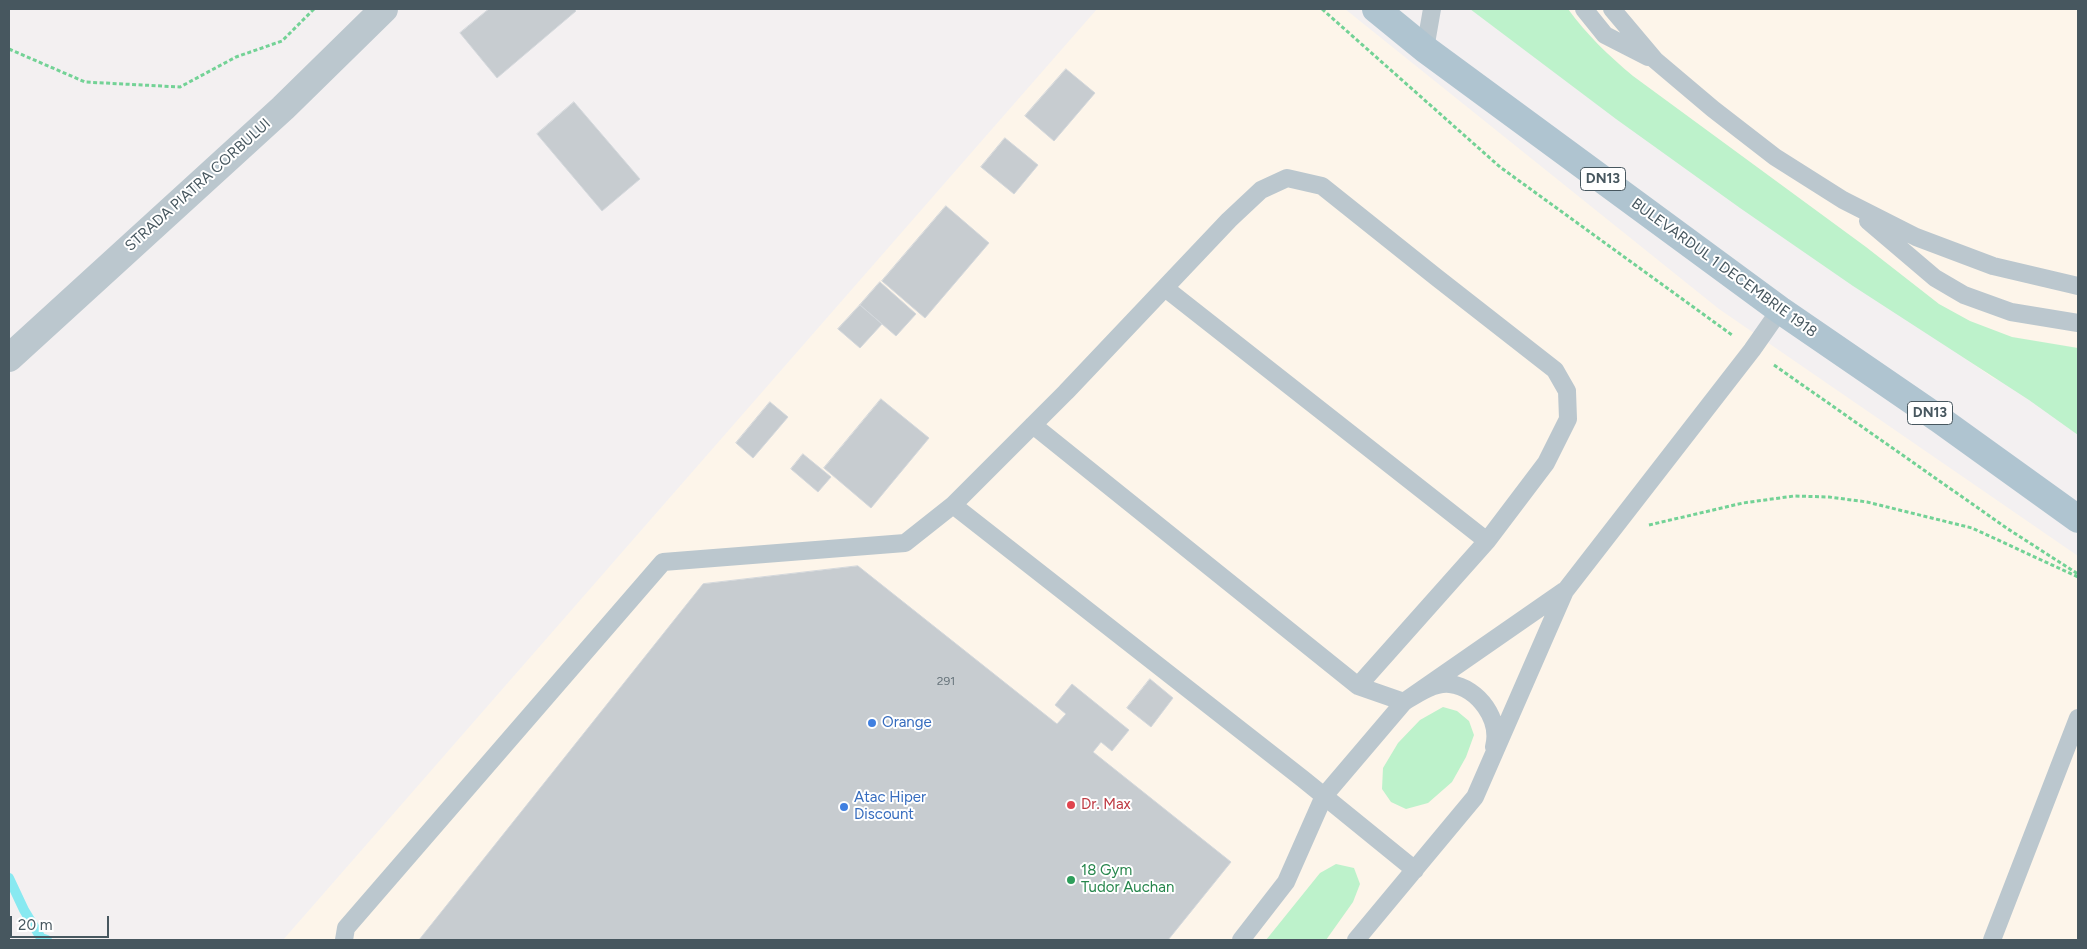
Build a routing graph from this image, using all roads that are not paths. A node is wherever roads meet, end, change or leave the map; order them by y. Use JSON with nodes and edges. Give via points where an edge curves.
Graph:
{"nodes":[{"id":1,"x":384,"y":9,"type":"edge"},
{"id":2,"x":1376,"y":9,"type":"edge"},
{"id":3,"x":1432,"y":9,"type":"edge"},
{"id":4,"x":1584,"y":9,"type":"edge"},
{"id":5,"x":1612,"y":9,"type":"edge"},
{"id":6,"x":1426,"y":49,"type":"junction"},
{"id":7,"x":1655,"y":60,"type":"junction"},
{"id":8,"x":1843,"y":200,"type":"junction"},
{"id":9,"x":1916,"y":237,"type":"junction"},
{"id":10,"x":1918,"y":262,"type":"junction"},
{"id":11,"x":2078,"y":286,"type":"edge"},
{"id":12,"x":1165,"y":288,"type":"junction"},
{"id":13,"x":1780,"y":310,"type":"junction"},
{"id":14,"x":2078,"y":323,"type":"edge"},
{"id":15,"x":9,"y":358,"type":"edge"},
{"id":16,"x":1033,"y":424,"type":"junction"},
{"id":17,"x":953,"y":505,"type":"junction"},
{"id":18,"x":2078,"y":520,"type":"edge"},
{"id":19,"x":1488,"y":541,"type":"junction"},
{"id":20,"x":1565,"y":591,"type":"junction"},
{"id":21,"x":1358,"y":686,"type":"junction"},
{"id":22,"x":1404,"y":702,"type":"junction"},
{"id":23,"x":2078,"y":718,"type":"edge"},
{"id":24,"x":1490,"y":762,"type":"junction"},
{"id":25,"x":1324,"y":796,"type":"junction"},
{"id":26,"x":1415,"y":870,"type":"junction"},
{"id":27,"x":344,"y":940,"type":"edge"},
{"id":28,"x":1241,"y":940,"type":"edge"},
{"id":29,"x":1356,"y":940,"type":"edge"},
{"id":30,"x":1992,"y":940,"type":"edge"}],
"edges":[{"from":1,"to":15,"type":"street","name":"STRADA PIATRA CORBULUI","via":[[283,108]]},
{"from":2,"to":6,"type":"main road","name":"BULEVARDUL 1 DECEMBRIE 1918","number":"DN13"},
{"from":3,"to":6,"type":"lane"},
{"from":4,"to":7,"type":"lane","via":[[1605,35]]},
{"from":5,"to":7,"type":"lane"},
{"from":6,"to":13,"type":"main road","name":"BULEVARDUL 1 DECEMBRIE 1918","number":"DN13"},
{"from":7,"to":8,"type":"lane","via":[[1775,157]]},
{"from":8,"to":9,"type":"lane"},
{"from":8,"to":10,"type":"lane"},
{"from":9,"to":10,"type":"lane","via":[[1914,247]]},
{"from":9,"to":11,"type":"lane","via":[[1993,266]]},
{"from":10,"to":14,"type":"lane","via":[[1935,278],[1964,295],[2011,312]]},
{"from":12,"to":16,"type":"lane"},
{"from":12,"to":19,"type":"lane"},
{"from":12,"to":19,"type":"lane","via":[[1260,190],[1287,178],[1322,186],[1555,370],[1567,391],[1568,419],[1546,464]]},
{"from":13,"to":18,"type":"main road","name":"BULEVARDUL 1 DECEMBRIE 1918","number":"DN13"},
{"from":13,"to":20,"type":"lane"},
{"from":16,"to":17,"type":"lane"},
{"from":16,"to":21,"type":"lane"},
{"from":17,"to":25,"type":"lane"},
{"from":17,"to":27,"type":"lane","via":[[905,543],[662,562],[346,928]]},
{"from":19,"to":21,"type":"lane"},
{"from":20,"to":22,"type":"lane"},
{"from":20,"to":24,"type":"lane"},
{"from":21,"to":22,"type":"lane"},
{"from":22,"to":24,"type":"lane","via":[[1428,688],[1450,684],[1474,694],[1491,713],[1496,738]]},
{"from":22,"to":25,"type":"lane"},
{"from":23,"to":30,"type":"lane"},
{"from":24,"to":26,"type":"lane","via":[[1475,796]]},
{"from":25,"to":26,"type":"lane"},
{"from":25,"to":28,"type":"lane","via":[[1286,882]]},
{"from":26,"to":29,"type":"lane"}]}
